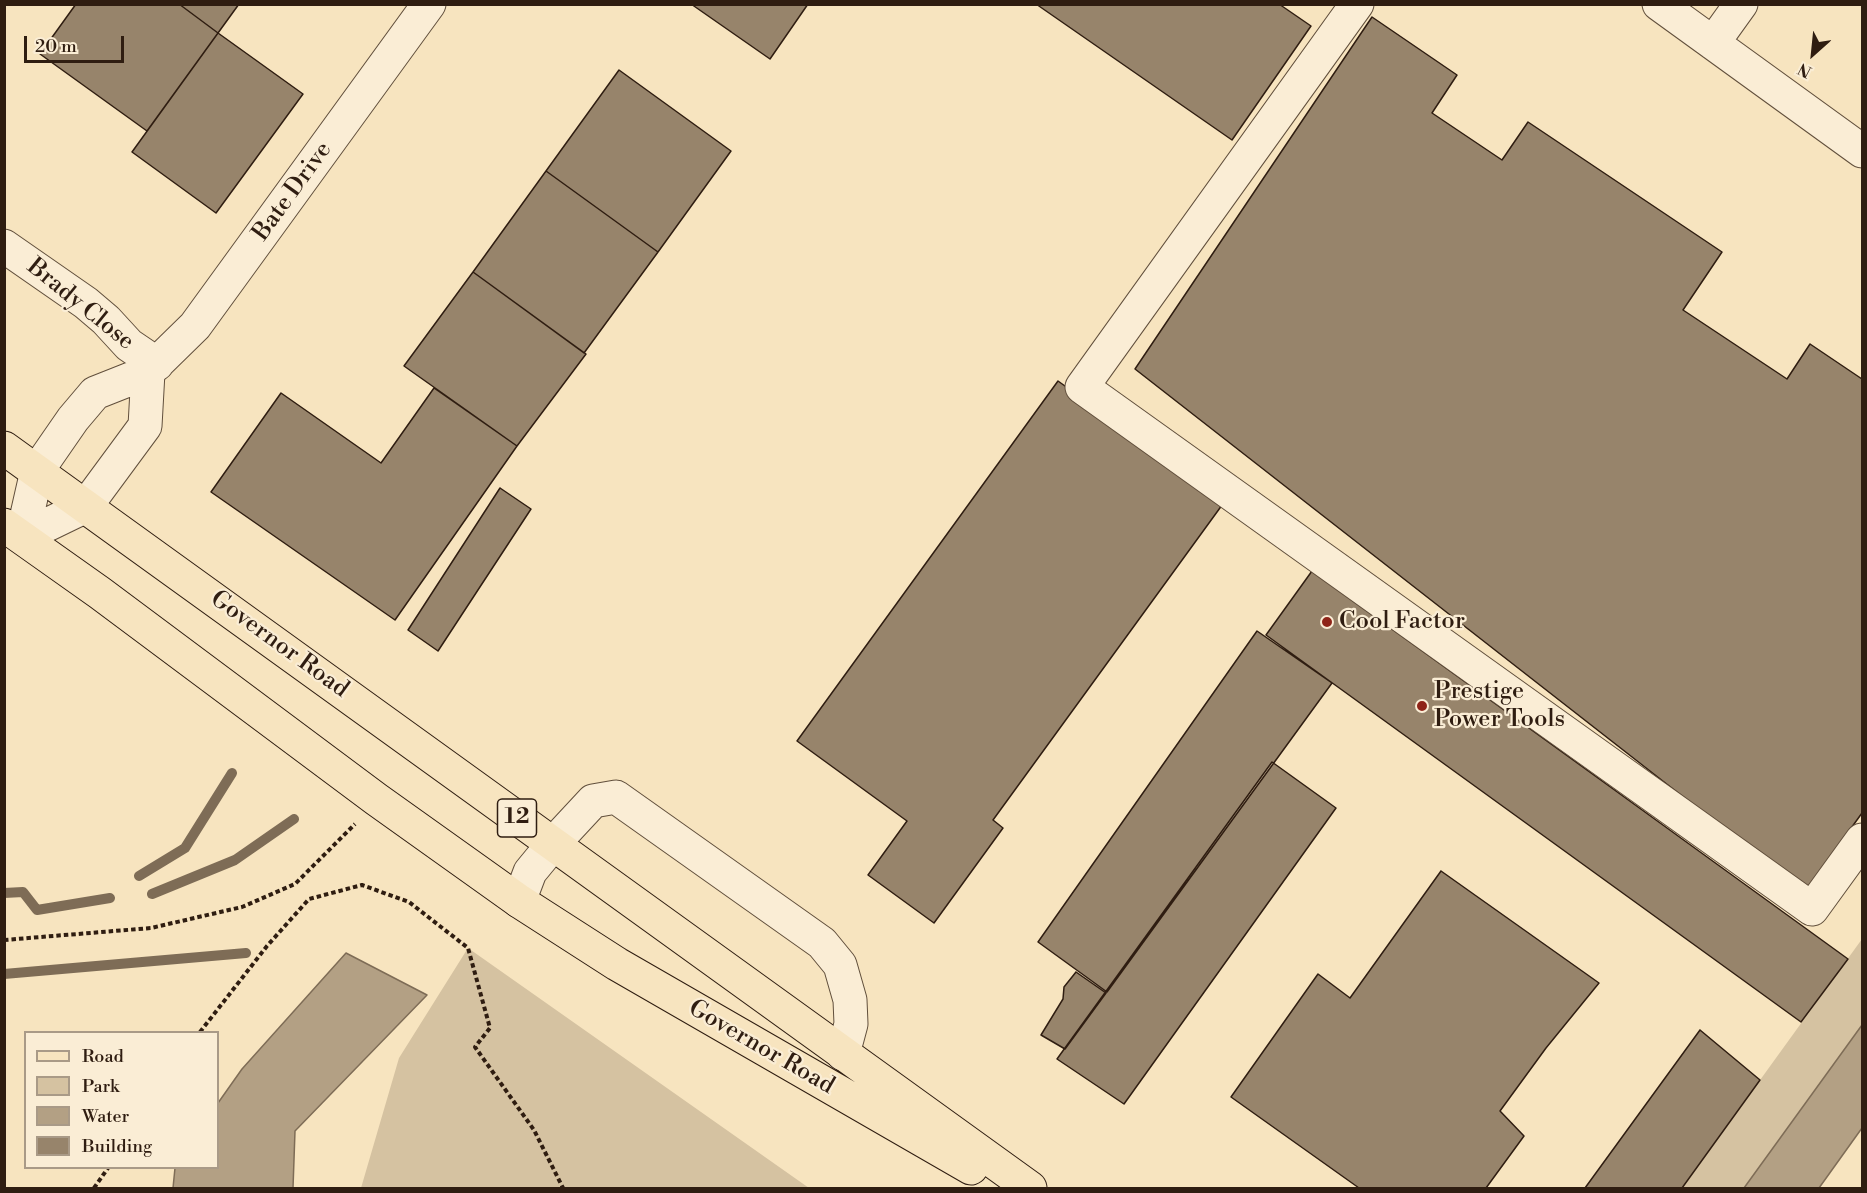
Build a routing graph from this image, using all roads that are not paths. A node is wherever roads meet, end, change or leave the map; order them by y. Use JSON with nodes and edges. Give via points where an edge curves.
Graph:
{"nodes":[{"id":1,"x":429,"y":4,"type":"edge"},
{"id":2,"x":1357,"y":4,"type":"edge"},
{"id":3,"x":1659,"y":4,"type":"edge"},
{"id":4,"x":1742,"y":4,"type":"edge"},
{"id":5,"x":1713,"y":43,"type":"junction"},
{"id":6,"x":1863,"y":151,"type":"edge"},
{"id":7,"x":4,"y":246,"type":"edge"},
{"id":8,"x":152,"y":368,"type":"junction"},
{"id":9,"x":4,"y":448,"type":"edge"},
{"id":10,"x":37,"y":471,"type":"junction"},
{"id":11,"x":86,"y":506,"type":"junction"},
{"id":12,"x":13,"y":531,"type":"edge"},
{"id":13,"x":1863,"y":840,"type":"edge"},
{"id":14,"x":553,"y":844,"type":"junction"},
{"id":15,"x":519,"y":901,"type":"junction"},
{"id":16,"x":843,"y":1054,"type":"junction"},
{"id":17,"x":1007,"y":1188,"type":"edge"},
{"id":18,"x":1030,"y":1188,"type":"edge"}],
"edges":[{"from":1,"to":8,"type":"street","name":"Bate Drive","via":[[195,326]]},
{"from":2,"to":13,"type":"street","via":[[1082,387],[1812,909]]},
{"from":3,"to":5,"type":"street"},
{"from":4,"to":5,"type":"street"},
{"from":5,"to":6,"type":"street"},
{"from":7,"to":8,"type":"street","name":"Brady Close","via":[[86,303]]},
{"from":8,"to":10,"type":"street","name":"Bate Drive","via":[[95,393]]},
{"from":8,"to":11,"type":"street","via":[[145,426]]},
{"from":9,"to":10,"type":"main road","name":"Governor Road","number":"12"},
{"from":10,"to":11,"type":"main road","name":"Governor Road","number":"12"},
{"from":10,"to":12,"type":"street","name":"Bate Drive"},
{"from":11,"to":12,"type":"street"},
{"from":11,"to":14,"type":"main road","name":"Governor Road","number":"12"},
{"from":12,"to":15,"type":"main road","name":"Governor Road"},
{"from":14,"to":15,"type":"street","name":"Governor Road","via":[[530,872]]},
{"from":14,"to":16,"type":"main road","name":"Governor Road","number":"12"},
{"from":14,"to":16,"type":"street","name":"Governor Road","via":[[593,801],[616,798],[822,943],[840,964],[850,1000],[851,1024]]},
{"from":15,"to":17,"type":"main road","name":"Governor Road","via":[[617,964]]},
{"from":16,"to":18,"type":"main road","name":"Governor Road","number":"12"}]}
